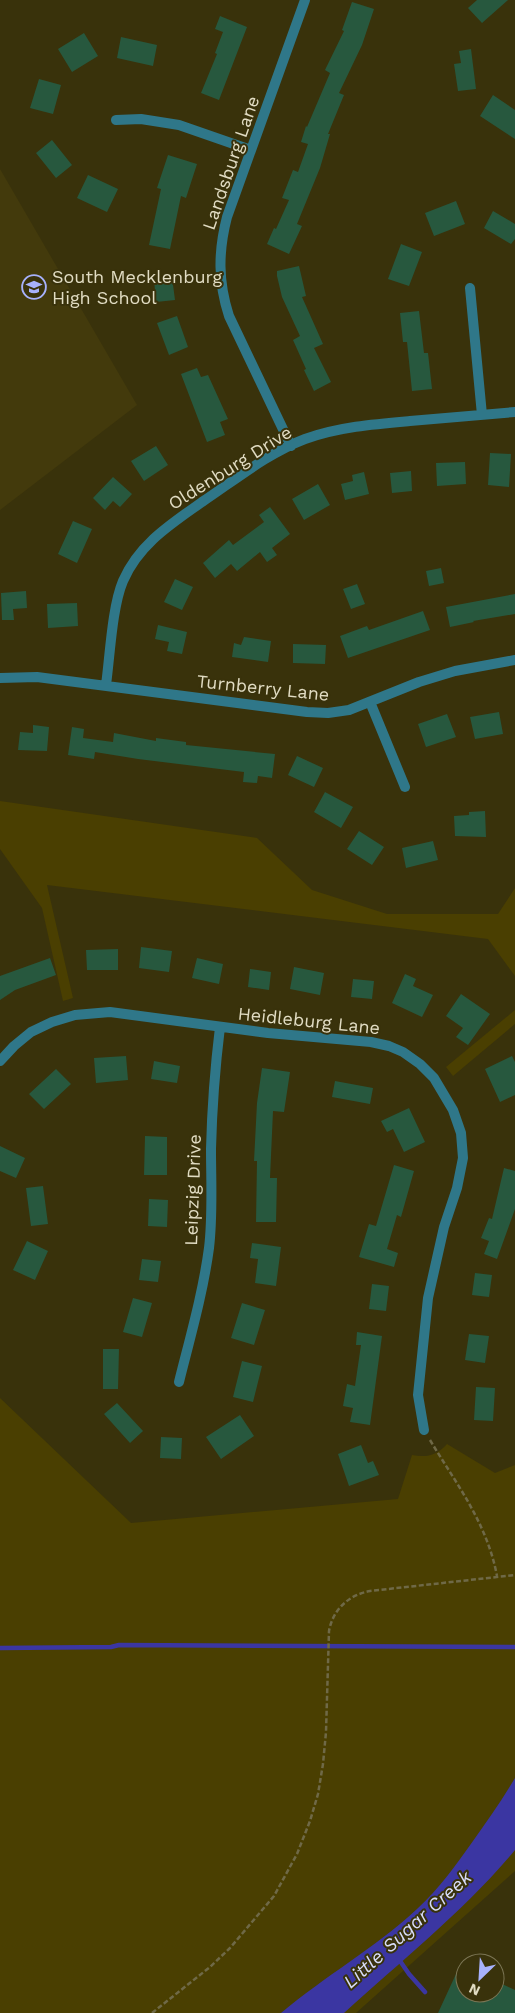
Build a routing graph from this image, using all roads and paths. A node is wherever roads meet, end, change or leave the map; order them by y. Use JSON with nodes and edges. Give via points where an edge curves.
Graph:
{"nodes":[{"id":1,"x":305,"y":0,"type":"edge"},
{"id":2,"x":116,"y":120,"type":"dead end"},
{"id":3,"x":251,"y":150,"type":"junction"},
{"id":4,"x":470,"y":288,"type":"dead end"},
{"id":5,"x":515,"y":412,"type":"edge"},
{"id":6,"x":482,"y":415,"type":"junction"},
{"id":7,"x":291,"y":446,"type":"junction"},
{"id":8,"x":515,"y":660,"type":"edge"},
{"id":9,"x":0,"y":678,"type":"edge"},
{"id":10,"x":106,"y":685,"type":"junction"},
{"id":11,"x":370,"y":702,"type":"junction"},
{"id":12,"x":405,"y":787,"type":"dead end"},
{"id":13,"x":220,"y":1027,"type":"junction"},
{"id":14,"x":0,"y":1061,"type":"edge"},
{"id":15,"x":179,"y":1382,"type":"dead end"},
{"id":16,"x":424,"y":1430,"type":"joint"},
{"id":17,"x":515,"y":1575,"type":"edge"},
{"id":18,"x":497,"y":1576,"type":"junction"},
{"id":19,"x":152,"y":2013,"type":"edge"}],
"edges":[{"from":1,"to":3,"type":"street","name":"Landsburg Lane"},
{"from":2,"to":3,"type":"street","via":[[154,120],[179,125]]},
{"from":3,"to":7,"type":"street","name":"Landsburg Lane","via":[[221,240],[221,281],[229,316]]},
{"from":4,"to":6,"type":"street"},
{"from":5,"to":6,"type":"street","name":"Oldenburg Drive"},
{"from":6,"to":7,"type":"street","name":"Oldenburg Drive","via":[[342,429]]},
{"from":7,"to":10,"type":"street","name":"Oldenburg Drive","via":[[244,473],[147,544],[124,580],[117,601]]},
{"from":8,"to":11,"type":"street","name":"Turnberry Lane","via":[[437,676]]},
{"from":9,"to":10,"type":"street","name":"Turnberry Lane","via":[[37,677]]},
{"from":10,"to":11,"type":"street","name":"Turnberry Lane","via":[[306,712],[338,712]]},
{"from":11,"to":12,"type":"street"},
{"from":13,"to":14,"type":"street","name":"Heidleburg Lane","via":[[110,1012],[75,1015],[31,1032]]},
{"from":13,"to":15,"type":"street","name":"Leipzig Drive","via":[[213,1098],[209,1248]]},
{"from":13,"to":16,"type":"street","name":"Heidleburg Lane","via":[[389,1046],[420,1064],[434,1078],[453,1110],[461,1133],[462,1168],[428,1298],[418,1395]]},
{"from":16,"to":18,"type":"path","via":[[467,1497]]},
{"from":17,"to":18,"type":"path"},
{"from":18,"to":19,"type":"path","via":[[363,1592],[340,1606],[331,1622],[329,1634],[321,1782],[293,1863],[274,1896],[230,1948]]}]}
